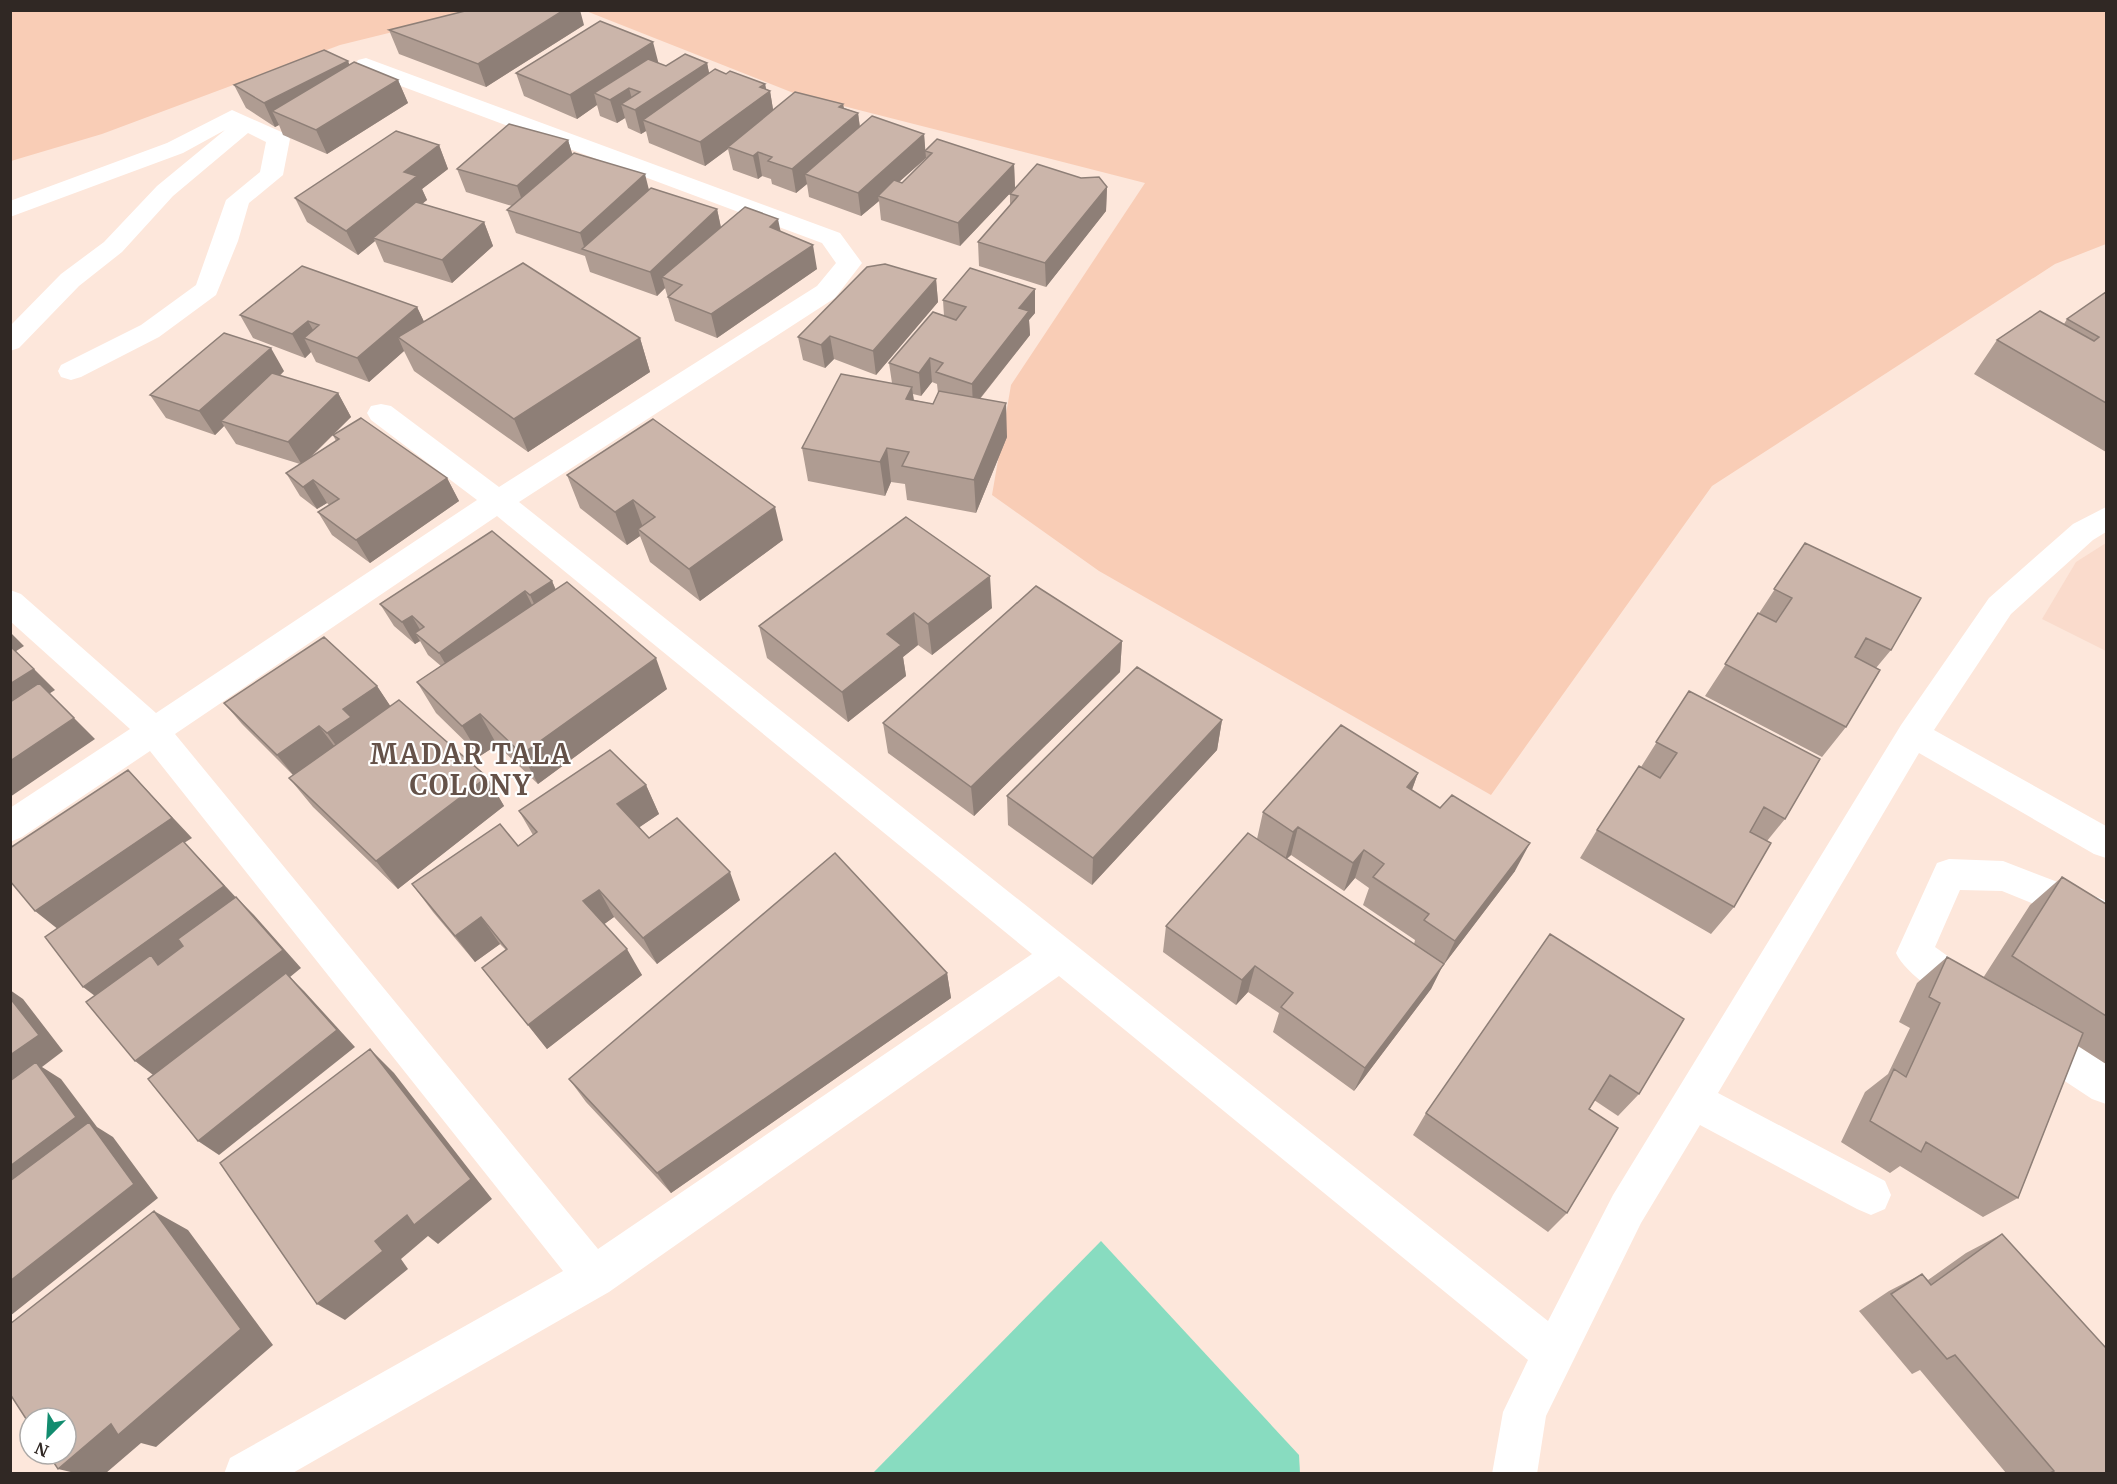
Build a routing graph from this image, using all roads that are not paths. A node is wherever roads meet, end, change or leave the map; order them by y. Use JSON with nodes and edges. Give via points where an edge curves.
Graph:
{"nodes":[{"id":1,"x":366,"y":65,"type":"edge"},
{"id":2,"x":246,"y":124,"type":"junction"},
{"id":3,"x":10,"y":210,"type":"edge"},
{"id":4,"x":10,"y":342,"type":"edge"},
{"id":5,"x":71,"y":371,"type":"dead end"},
{"id":6,"x":381,"y":413,"type":"dead end"},
{"id":7,"x":498,"y":501,"type":"junction"},
{"id":8,"x":2098,"y":532,"type":"edge"},
{"id":9,"x":10,"y":602,"type":"edge"},
{"id":10,"x":154,"y":731,"type":"junction"},
{"id":11,"x":1913,"y":734,"type":"junction"},
{"id":12,"x":10,"y":827,"type":"edge"},
{"id":13,"x":2106,"y":843,"type":"edge"},
{"id":14,"x":2106,"y":922,"type":"edge"},
{"id":15,"x":1060,"y":955,"type":"junction"},
{"id":16,"x":2106,"y":1086,"type":"edge"},
{"id":17,"x":1692,"y":1100,"type":"junction"},
{"id":18,"x":1871,"y":1195,"type":"dead end"},
{"id":19,"x":594,"y":1277,"type":"junction"},
{"id":20,"x":1555,"y":1354,"type":"junction"},
{"id":21,"x":246,"y":1473,"type":"edge"},
{"id":22,"x":1514,"y":1473,"type":"edge"}],
"edges":[{"from":1,"to":7,"type":"street","via":[[831,238],[849,263],[826,292]]},
{"from":2,"to":3,"type":"street","via":[[232,117],[175,148]]},
{"from":2,"to":4,"type":"street","via":[[165,191],[113,247],[70,280]]},
{"from":2,"to":5,"type":"street","via":[[278,139],[271,175],[238,200],[207,289],[150,331]]},
{"from":6,"to":7,"type":"street"},
{"from":7,"to":10,"type":"street"},
{"from":7,"to":15,"type":"street"},
{"from":8,"to":11,"type":"street","via":[[2000,606]]},
{"from":9,"to":10,"type":"street"},
{"from":10,"to":12,"type":"street"},
{"from":10,"to":19,"type":"street"},
{"from":11,"to":13,"type":"street"},
{"from":11,"to":17,"type":"street"},
{"from":14,"to":16,"type":"street","via":[[2089,910],[2003,876],[1949,874],[1914,953]]},
{"from":15,"to":19,"type":"street"},
{"from":15,"to":20,"type":"street"},
{"from":17,"to":18,"type":"street"},
{"from":17,"to":20,"type":"street","via":[[1627,1209]]},
{"from":19,"to":21,"type":"street"},
{"from":20,"to":22,"type":"street","via":[[1525,1412]]}]}
